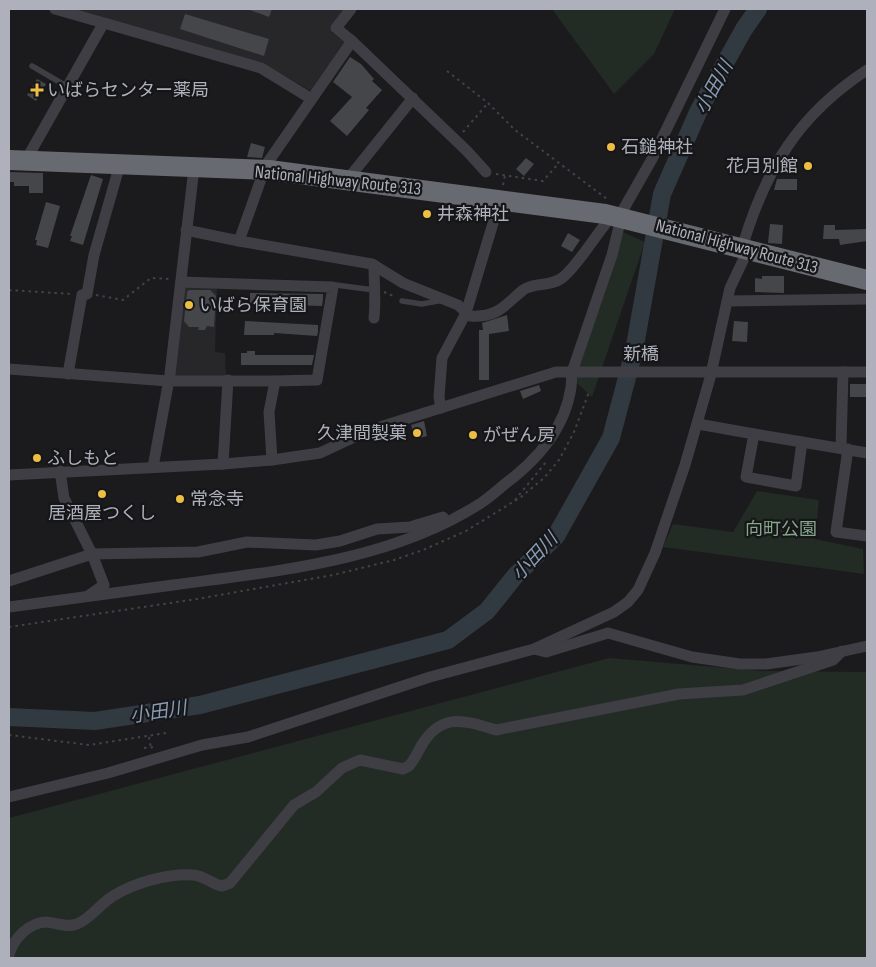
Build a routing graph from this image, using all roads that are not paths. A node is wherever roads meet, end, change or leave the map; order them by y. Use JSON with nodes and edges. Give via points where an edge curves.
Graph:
{"nodes":[{"id":1,"x":55,"y":9,"type":"edge"},
{"id":2,"x":350,"y":9,"type":"edge"},
{"id":3,"x":725,"y":9,"type":"edge"},
{"id":4,"x":103,"y":24,"type":"junction"},
{"id":5,"x":352,"y":41,"type":"junction"},
{"id":6,"x":32,"y":66,"type":"dead end"},
{"id":7,"x":867,"y":70,"type":"edge"},
{"id":8,"x":68,"y":87,"type":"junction"},
{"id":9,"x":310,"y":98,"type":"junction"},
{"id":10,"x":413,"y":98,"type":"junction"},
{"id":11,"x":18,"y":160,"type":"edge"},
{"id":12,"x":120,"y":164,"type":"junction"},
{"id":13,"x":194,"y":168,"type":"junction"},
{"id":14,"x":263,"y":170,"type":"junction"},
{"id":15,"x":486,"y":172,"type":"road end"},
{"id":16,"x":348,"y":179,"type":"junction"},
{"id":17,"x":500,"y":200,"type":"junction"},
{"id":18,"x":618,"y":213,"type":"junction"},
{"id":19,"x":186,"y":230,"type":"junction"},
{"id":20,"x":239,"y":241,"type":"junction"},
{"id":21,"x":743,"y":248,"type":"junction"},
{"id":22,"x":374,"y":265,"type":"junction"},
{"id":23,"x":867,"y":280,"type":"edge"},
{"id":24,"x":179,"y":281,"type":"junction"},
{"id":25,"x":333,"y":287,"type":"junction"},
{"id":26,"x":378,"y":290,"type":"junction"},
{"id":27,"x":445,"y":299,"type":"junction"},
{"id":28,"x":867,"y":299,"type":"edge"},
{"id":29,"x":402,"y":301,"type":"road end"},
{"id":30,"x":727,"y":301,"type":"junction"},
{"id":31,"x":466,"y":313,"type":"junction"},
{"id":32,"x":374,"y":318,"type":"dead end"},
{"id":33,"x":9,"y":369,"type":"edge"},
{"id":34,"x":575,"y":372,"type":"junction"},
{"id":35,"x":707,"y":372,"type":"junction"},
{"id":36,"x":843,"y":372,"type":"junction"},
{"id":37,"x":867,"y":372,"type":"edge"},
{"id":38,"x":68,"y":374,"type":"junction"},
{"id":39,"x":228,"y":380,"type":"junction"},
{"id":40,"x":168,"y":381,"type":"junction"},
{"id":41,"x":275,"y":381,"type":"junction"},
{"id":42,"x":441,"y":408,"type":"junction"},
{"id":43,"x":698,"y":424,"type":"junction"},
{"id":44,"x":754,"y":434,"type":"junction"},
{"id":45,"x":802,"y":442,"type":"junction"},
{"id":46,"x":845,"y":448,"type":"junction"},
{"id":47,"x":867,"y":453,"type":"edge"},
{"id":48,"x":272,"y":460,"type":"junction"},
{"id":49,"x":222,"y":464,"type":"junction"},
{"id":50,"x":154,"y":467,"type":"junction"},
{"id":51,"x":60,"y":471,"type":"junction"},
{"id":52,"x":9,"y":475,"type":"edge"},
{"id":53,"x":462,"y":514,"type":"junction"},
{"id":54,"x":867,"y":536,"type":"edge"},
{"id":55,"x":92,"y":554,"type":"junction"},
{"id":56,"x":9,"y":581,"type":"edge"},
{"id":57,"x":85,"y":598,"type":"junction"},
{"id":58,"x":9,"y":607,"type":"edge"},
{"id":59,"x":867,"y":646,"type":"edge"},
{"id":60,"x":534,"y":649,"type":"junction"},
{"id":61,"x":842,"y":651,"type":"junction"},
{"id":62,"x":9,"y":797,"type":"edge"},
{"id":63,"x":9,"y":955,"type":"edge"}],
"edges":[{"from":1,"to":4,"type":"street"},
{"from":2,"to":5,"type":"street","via":[[336,28]]},
{"from":3,"to":18,"type":"street","via":[[652,159]]},
{"from":4,"to":8,"type":"street"},
{"from":4,"to":9,"type":"street","via":[[261,68]]},
{"from":5,"to":9,"type":"street"},
{"from":5,"to":10,"type":"street"},
{"from":6,"to":8,"type":"lane"},
{"from":7,"to":21,"type":"street","via":[[818,108],[797,131],[759,195]]},
{"from":8,"to":11,"type":"street"},
{"from":9,"to":14,"type":"street"},
{"from":10,"to":15,"type":"street"},
{"from":10,"to":16,"type":"street"},
{"from":11,"to":12,"type":"highway","name":"National Highway Route 313"},
{"from":12,"to":13,"type":"highway","name":"National Highway Route 313"},
{"from":12,"to":38,"type":"street","via":[[84,294]]},
{"from":13,"to":14,"type":"highway","name":"National Highway Route 313"},
{"from":13,"to":19,"type":"street"},
{"from":14,"to":16,"type":"highway","name":"National Highway Route 313"},
{"from":14,"to":20,"type":"street"},
{"from":16,"to":17,"type":"highway","name":"National Highway Route 313"},
{"from":17,"to":18,"type":"highway","name":"National Highway Route 313"},
{"from":17,"to":31,"type":"street"},
{"from":18,"to":21,"type":"highway","name":"National Highway Route 313"},
{"from":18,"to":31,"type":"street","via":[[561,279],[548,285],[528,287],[506,307],[494,313],[474,316]]},
{"from":18,"to":34,"type":"street","via":[[612,255]]},
{"from":19,"to":20,"type":"street"},
{"from":19,"to":24,"type":"street"},
{"from":20,"to":22,"type":"street"},
{"from":21,"to":23,"type":"highway","name":"National Highway Route 313"},
{"from":21,"to":30,"type":"street"},
{"from":22,"to":26,"type":"street"},
{"from":22,"to":27,"type":"street","via":[[403,283]]},
{"from":24,"to":25,"type":"street"},
{"from":24,"to":40,"type":"street"},
{"from":25,"to":26,"type":"lane"},
{"from":25,"to":41,"type":"street","via":[[317,380]]},
{"from":26,"to":32,"type":"street"},
{"from":27,"to":29,"type":"lane","via":[[422,304]]},
{"from":27,"to":31,"type":"street"},
{"from":28,"to":30,"type":"street"},
{"from":30,"to":35,"type":"street"},
{"from":31,"to":42,"type":"street","via":[[442,358]]},
{"from":33,"to":38,"type":"street"},
{"from":34,"to":35,"type":"street","name":"新橋"},
{"from":34,"to":42,"type":"street","name":"新橋","via":[[556,372]]},
{"from":34,"to":53,"type":"street","via":[[568,406],[552,437],[534,460],[483,502]]},
{"from":35,"to":36,"type":"street","name":"新橋"},
{"from":35,"to":43,"type":"street"},
{"from":36,"to":37,"type":"street","name":"新橋"},
{"from":36,"to":46,"type":"street"},
{"from":38,"to":40,"type":"street"},
{"from":39,"to":40,"type":"street"},
{"from":39,"to":41,"type":"street"},
{"from":39,"to":49,"type":"street"},
{"from":40,"to":50,"type":"street"},
{"from":41,"to":48,"type":"street","via":[[269,412]]},
{"from":42,"to":48,"type":"street","name":"新橋","via":[[367,431],[320,453]]},
{"from":43,"to":44,"type":"street"},
{"from":43,"to":60,"type":"street","via":[[655,554],[638,590],[614,612]]},
{"from":44,"to":45,"type":"street"},
{"from":44,"to":45,"type":"street","via":[[746,477],[796,486]]},
{"from":45,"to":46,"type":"street"},
{"from":46,"to":47,"type":"street"},
{"from":46,"to":54,"type":"street","via":[[836,532]]},
{"from":48,"to":49,"type":"street","name":"新橋"},
{"from":49,"to":50,"type":"street","name":"新橋"},
{"from":50,"to":51,"type":"street","name":"新橋"},
{"from":51,"to":52,"type":"street","name":"新橋"},
{"from":51,"to":55,"type":"street","via":[[64,498]]},
{"from":53,"to":55,"type":"street","via":[[316,544],[247,542],[198,552]]},
{"from":53,"to":57,"type":"street","via":[[371,550],[310,564]]},
{"from":55,"to":56,"type":"street"},
{"from":55,"to":57,"type":"street","via":[[104,585]]},
{"from":57,"to":58,"type":"street"},
{"from":59,"to":61,"type":"street"},
{"from":60,"to":61,"type":"street","via":[[546,652],[608,633],[692,657],[740,664],[766,664]]},
{"from":60,"to":62,"type":"street","via":[[430,677],[248,736],[202,745],[108,773]]},
{"from":61,"to":63,"type":"street","via":[[834,660],[744,690],[679,694],[496,730],[477,723],[445,722],[431,732],[409,766],[403,769],[360,760],[342,768],[316,792],[294,805],[230,883],[222,886],[195,875],[152,881],[113,896],[79,924],[70,926],[46,922],[34,925],[19,935]]}]}
